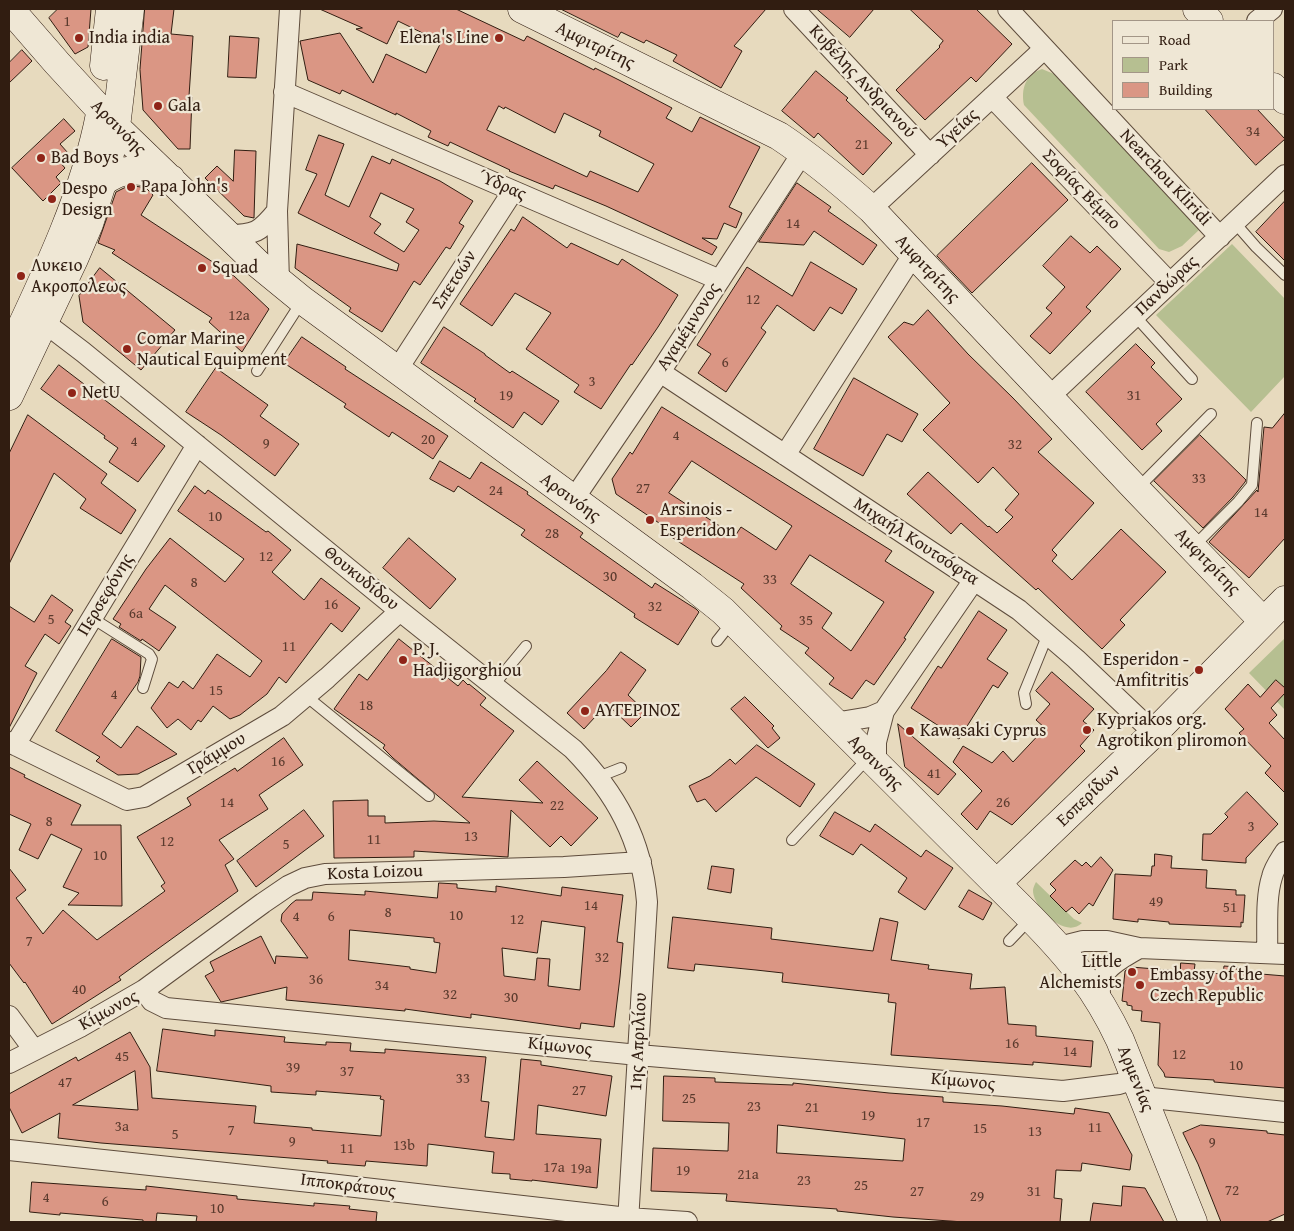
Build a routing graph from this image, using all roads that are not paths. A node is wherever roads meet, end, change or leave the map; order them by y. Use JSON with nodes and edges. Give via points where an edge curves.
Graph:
{"nodes":[{"id":1,"x":10,"y":9,"type":"edge"},
{"id":2,"x":110,"y":9,"type":"edge"},
{"id":3,"x":130,"y":9,"type":"edge"},
{"id":4,"x":290,"y":9,"type":"edge"},
{"id":5,"x":522,"y":9,"type":"edge"},
{"id":6,"x":794,"y":9,"type":"edge"},
{"id":7,"x":1008,"y":9,"type":"edge"},
{"id":8,"x":1197,"y":9,"type":"edge"},
{"id":9,"x":1272,"y":9,"type":"edge"},
{"id":10,"x":1208,"y":20,"type":"edge"},
{"id":11,"x":1258,"y":20,"type":"edge"},
{"id":12,"x":1044,"y":49,"type":"junction"},
{"id":13,"x":106,"y":51,"type":"junction"},
{"id":14,"x":57,"y":63,"type":"junction"},
{"id":15,"x":1274,"y":88,"type":"edge"},
{"id":16,"x":284,"y":92,"type":"junction"},
{"id":17,"x":992,"y":97,"type":"junction"},
{"id":18,"x":1285,"y":100,"type":"edge"},
{"id":19,"x":108,"y":119,"type":"junction"},
{"id":20,"x":804,"y":152,"type":"junction"},
{"id":21,"x":930,"y":155,"type":"junction"},
{"id":22,"x":1285,"y":175,"type":"edge"},
{"id":23,"x":171,"y":179,"type":"junction"},
{"id":24,"x":102,"y":184,"type":"junction"},
{"id":25,"x":513,"y":191,"type":"junction"},
{"id":26,"x":871,"y":209,"type":"junction"},
{"id":27,"x":277,"y":210,"type":"junction"},
{"id":28,"x":1235,"y":223,"type":"junction"},
{"id":29,"x":228,"y":235,"type":"junction"},
{"id":30,"x":1220,"y":237,"type":"junction"},
{"id":31,"x":914,"y":255,"type":"junction"},
{"id":32,"x":1285,"y":275,"type":"edge"},
{"id":33,"x":720,"y":280,"type":"junction"},
{"id":34,"x":279,"y":282,"type":"junction"},
{"id":35,"x":1170,"y":284,"type":"junction"},
{"id":36,"x":302,"y":300,"type":"junction"},
{"id":37,"x":1135,"y":316,"type":"junction"},
{"id":38,"x":45,"y":323,"type":"junction"},
{"id":39,"x":9,"y":353,"type":"edge"},
{"id":40,"x":397,"y":370,"type":"junction"},
{"id":41,"x":257,"y":371,"type":"dead end"},
{"id":42,"x":660,"y":372,"type":"junction"},
{"id":43,"x":1192,"y":380,"type":"dead end"},
{"id":44,"x":9,"y":396,"type":"edge"},
{"id":45,"x":1049,"y":397,"type":"junction"},
{"id":46,"x":1211,"y":414,"type":"dead end"},
{"id":47,"x":1257,"y":423,"type":"dead end"},
{"id":48,"x":197,"y":445,"type":"junction"},
{"id":49,"x":785,"y":455,"type":"junction"},
{"id":50,"x":1137,"y":490,"type":"junction"},
{"id":51,"x":573,"y":500,"type":"junction"},
{"id":52,"x":1193,"y":547,"type":"junction"},
{"id":53,"x":974,"y":580,"type":"junction"},
{"id":54,"x":1285,"y":600,"type":"edge"},
{"id":55,"x":400,"y":611,"type":"junction"},
{"id":56,"x":92,"y":618,"type":"junction"},
{"id":57,"x":1263,"y":621,"type":"junction"},
{"id":58,"x":1048,"y":634,"type":"junction"},
{"id":59,"x":526,"y":646,"type":"dead end"},
{"id":60,"x":493,"y":686,"type":"junction"},
{"id":61,"x":143,"y":688,"type":"dead end"},
{"id":62,"x":306,"y":696,"type":"junction"},
{"id":63,"x":1026,"y":704,"type":"dead end"},
{"id":64,"x":884,"y":711,"type":"junction"},
{"id":65,"x":834,"y":723,"type":"junction"},
{"id":66,"x":1154,"y":733,"type":"junction"},
{"id":67,"x":12,"y":743,"type":"edge"},
{"id":68,"x":872,"y":761,"type":"junction"},
{"id":69,"x":621,"y":768,"type":"dead end"},
{"id":70,"x":598,"y":777,"type":"junction"},
{"id":71,"x":429,"y":796,"type":"dead end"},
{"id":72,"x":792,"y":840,"type":"dead end"},
{"id":73,"x":1285,"y":852,"type":"edge"},
{"id":74,"x":641,"y":862,"type":"junction"},
{"id":75,"x":997,"y":883,"type":"junction"},
{"id":76,"x":1031,"y":918,"type":"junction"},
{"id":77,"x":1009,"y":940,"type":"dead end"},
{"id":78,"x":1059,"y":947,"type":"junction"},
{"id":79,"x":1139,"y":948,"type":"junction"},
{"id":80,"x":1276,"y":953,"type":"edge"},
{"id":81,"x":144,"y":990,"type":"junction"},
{"id":82,"x":1100,"y":1001,"type":"junction"},
{"id":83,"x":9,"y":1016,"type":"edge"},
{"id":84,"x":34,"y":1050,"type":"junction"},
{"id":85,"x":638,"y":1055,"type":"junction"},
{"id":86,"x":9,"y":1063,"type":"edge"},
{"id":87,"x":1139,"y":1088,"type":"junction"},
{"id":88,"x":1285,"y":1112,"type":"edge"},
{"id":89,"x":9,"y":1150,"type":"edge"},
{"id":90,"x":628,"y":1220,"type":"edge"},
{"id":91,"x":688,"y":1222,"type":"edge"},
{"id":92,"x":1193,"y":1222,"type":"edge"}],
"edges":[{"from":1,"to":14,"type":"main road","name":"Αρσινόης"},
{"from":2,"to":13,"type":"main road"},
{"from":3,"to":19,"type":"main road"},
{"from":4,"to":16,"type":"street"},
{"from":5,"to":20,"type":"main road","name":"Αμφιτρίτης","via":[[756,124]]},
{"from":6,"to":21,"type":"street","name":"Κυβέλης Ανδριανού"},
{"from":7,"to":12,"type":"street","name":"Nearchou Kliridi"},
{"from":8,"to":10,"type":"main road"},
{"from":9,"to":11,"type":"street"},
{"from":12,"to":17,"type":"street","name":"Υγείας"},
{"from":12,"to":30,"type":"street","name":"Nearchou Kliridi"},
{"from":13,"to":14,"type":"main road","via":[[84,65]]},
{"from":13,"to":19,"type":"main road"},
{"from":14,"to":19,"type":"main road","name":"Αρσινόης"},
{"from":15,"to":18,"type":"main road"},
{"from":16,"to":25,"type":"street","name":"Ύδρας"},
{"from":16,"to":27,"type":"street"},
{"from":17,"to":21,"type":"street","name":"Υγείας"},
{"from":17,"to":35,"type":"street","name":"Σοφίας Βέμπο"},
{"from":19,"to":23,"type":"main road","name":"Αρσινόης"},
{"from":19,"to":24,"type":"main road","via":[[110,155]]},
{"from":19,"to":39,"type":"main road","via":[[89,160],[70,216]]},
{"from":20,"to":26,"type":"main road","name":"Αμφιτρίτης"},
{"from":20,"to":33,"type":"street","name":"Αγαμέμνονος"},
{"from":21,"to":26,"type":"street","name":"Υγείας"},
{"from":22,"to":28,"type":"street","name":"Πανδώρας"},
{"from":23,"to":24,"type":"main road","via":[[149,172],[127,171]]},
{"from":23,"to":29,"type":"main road","name":"Αρσινόης"},
{"from":24,"to":38,"type":"main road","via":[[89,224]]},
{"from":25,"to":33,"type":"street","name":"Ύδρας"},
{"from":25,"to":40,"type":"street","name":"Σπετσών"},
{"from":26,"to":31,"type":"main road","name":"Αμφιτρίτης"},
{"from":27,"to":29,"type":"street","via":[[254,233]]},
{"from":27,"to":34,"type":"street"},
{"from":28,"to":30,"type":"street","name":"Πανδώρας"},
{"from":28,"to":32,"type":"lane"},
{"from":29,"to":34,"type":"main road","name":"Αρσινόης"},
{"from":30,"to":35,"type":"street","name":"Πανδώρας"},
{"from":31,"to":45,"type":"main road","name":"Αμφιτρίτης"},
{"from":31,"to":49,"type":"street"},
{"from":33,"to":42,"type":"street","name":"Αγαμέμνονος"},
{"from":34,"to":36,"type":"main road","name":"Αρσινόης"},
{"from":35,"to":37,"type":"street","name":"Πανδώρας"},
{"from":36,"to":40,"type":"main road","name":"Αρσινόης"},
{"from":36,"to":41,"type":"lane"},
{"from":37,"to":43,"type":"lane"},
{"from":37,"to":45,"type":"street","name":"Πανδώρας"},
{"from":38,"to":44,"type":"main road"},
{"from":38,"to":48,"type":"street","name":"Θουκυδίδου"},
{"from":40,"to":51,"type":"main road","name":"Αρσινόης"},
{"from":42,"to":49,"type":"street","name":"Μιχαήλ Κουτσόφτα"},
{"from":42,"to":51,"type":"street","name":"Αγαμέμνονος"},
{"from":45,"to":50,"type":"main road","name":"Αμφιτρίτης"},
{"from":46,"to":50,"type":"lane"},
{"from":47,"to":52,"type":"lane","via":[[1252,485]]},
{"from":48,"to":55,"type":"street","name":"Θουκυδίδου"},
{"from":48,"to":56,"type":"street","name":"Περσεφόνης"},
{"from":49,"to":53,"type":"street","name":"Μιχαήλ Κουτσόφτα"},
{"from":50,"to":52,"type":"main road","name":"Αμφιτρίτης"},
{"from":51,"to":65,"type":"main road","name":"Αρσινόης","via":[[692,586],[725,631]]},
{"from":52,"to":57,"type":"main road","name":"Αμφιτρίτης"},
{"from":53,"to":58,"type":"street","name":"Μιχαήλ Κουτσόφτα"},
{"from":53,"to":64,"type":"street"},
{"from":54,"to":57,"type":"main road","name":"Εσπερίδων"},
{"from":55,"to":60,"type":"street","name":"Θουκυδίδου"},
{"from":55,"to":62,"type":"street","name":"Γράμμου"},
{"from":56,"to":61,"type":"lane","via":[[149,654],[152,659]]},
{"from":56,"to":67,"type":"street","name":"Περσεφόνης"},
{"from":57,"to":66,"type":"main road","name":"Εσπερίδων"},
{"from":58,"to":63,"type":"lane","via":[[1024,693]]},
{"from":58,"to":66,"type":"street","name":"Μιχαήλ Κουτσόφτα"},
{"from":59,"to":60,"type":"lane"},
{"from":60,"to":70,"type":"street","name":"Θουκυδίδου","via":[[573,749]]},
{"from":62,"to":67,"type":"street","name":"Γράμμου","via":[[282,716],[144,798],[127,800]]},
{"from":62,"to":71,"type":"lane"},
{"from":64,"to":65,"type":"street","via":[[870,717]]},
{"from":64,"to":68,"type":"street"},
{"from":65,"to":68,"type":"main road","name":"Αρσινόης"},
{"from":66,"to":75,"type":"main road","name":"Εσπερίδων"},
{"from":68,"to":72,"type":"lane"},
{"from":68,"to":75,"type":"main road","name":"Αρσινόης"},
{"from":69,"to":70,"type":"lane"},
{"from":70,"to":74,"type":"street","name":"Θουκυδίδου","via":[[615,799]]},
{"from":73,"to":80,"type":"street","via":[[1272,876],[1269,892]]},
{"from":74,"to":81,"type":"street","name":"Kosta Loizou","via":[[325,874],[305,878],[263,903]]},
{"from":74,"to":85,"type":"street","name":"1ης Απριλίου","via":[[647,902]]},
{"from":75,"to":76,"type":"main road","name":"Αρσινόης"},
{"from":76,"to":77,"type":"lane"},
{"from":76,"to":78,"type":"main road","name":"Αρσινόης"},
{"from":78,"to":79,"type":"street","via":[[1083,941],[1107,941]]},
{"from":78,"to":82,"type":"main road","name":"Αρμενίας"},
{"from":79,"to":80,"type":"street"},
{"from":79,"to":82,"type":"street","via":[[1102,976]]},
{"from":81,"to":84,"type":"street","name":"Κίμωνος"},
{"from":81,"to":85,"type":"street","name":"Κίμωνος","via":[[152,1001],[166,1008]]},
{"from":82,"to":87,"type":"main road","name":"Αρμενίας"},
{"from":83,"to":84,"type":"street"},
{"from":84,"to":86,"type":"street","name":"Κίμωνος"},
{"from":85,"to":87,"type":"street","name":"Κίμωνος","via":[[1063,1091],[1119,1084]]},
{"from":85,"to":90,"type":"street","name":"1ης Απριλίου"},
{"from":87,"to":88,"type":"street","name":"Κίμωνος"},
{"from":87,"to":92,"type":"main road","name":"Αρμενίας"},
{"from":89,"to":90,"type":"street","name":"Ιπποκράτους"},
{"from":90,"to":91,"type":"street","name":"Ιπποκράτους"}]}
